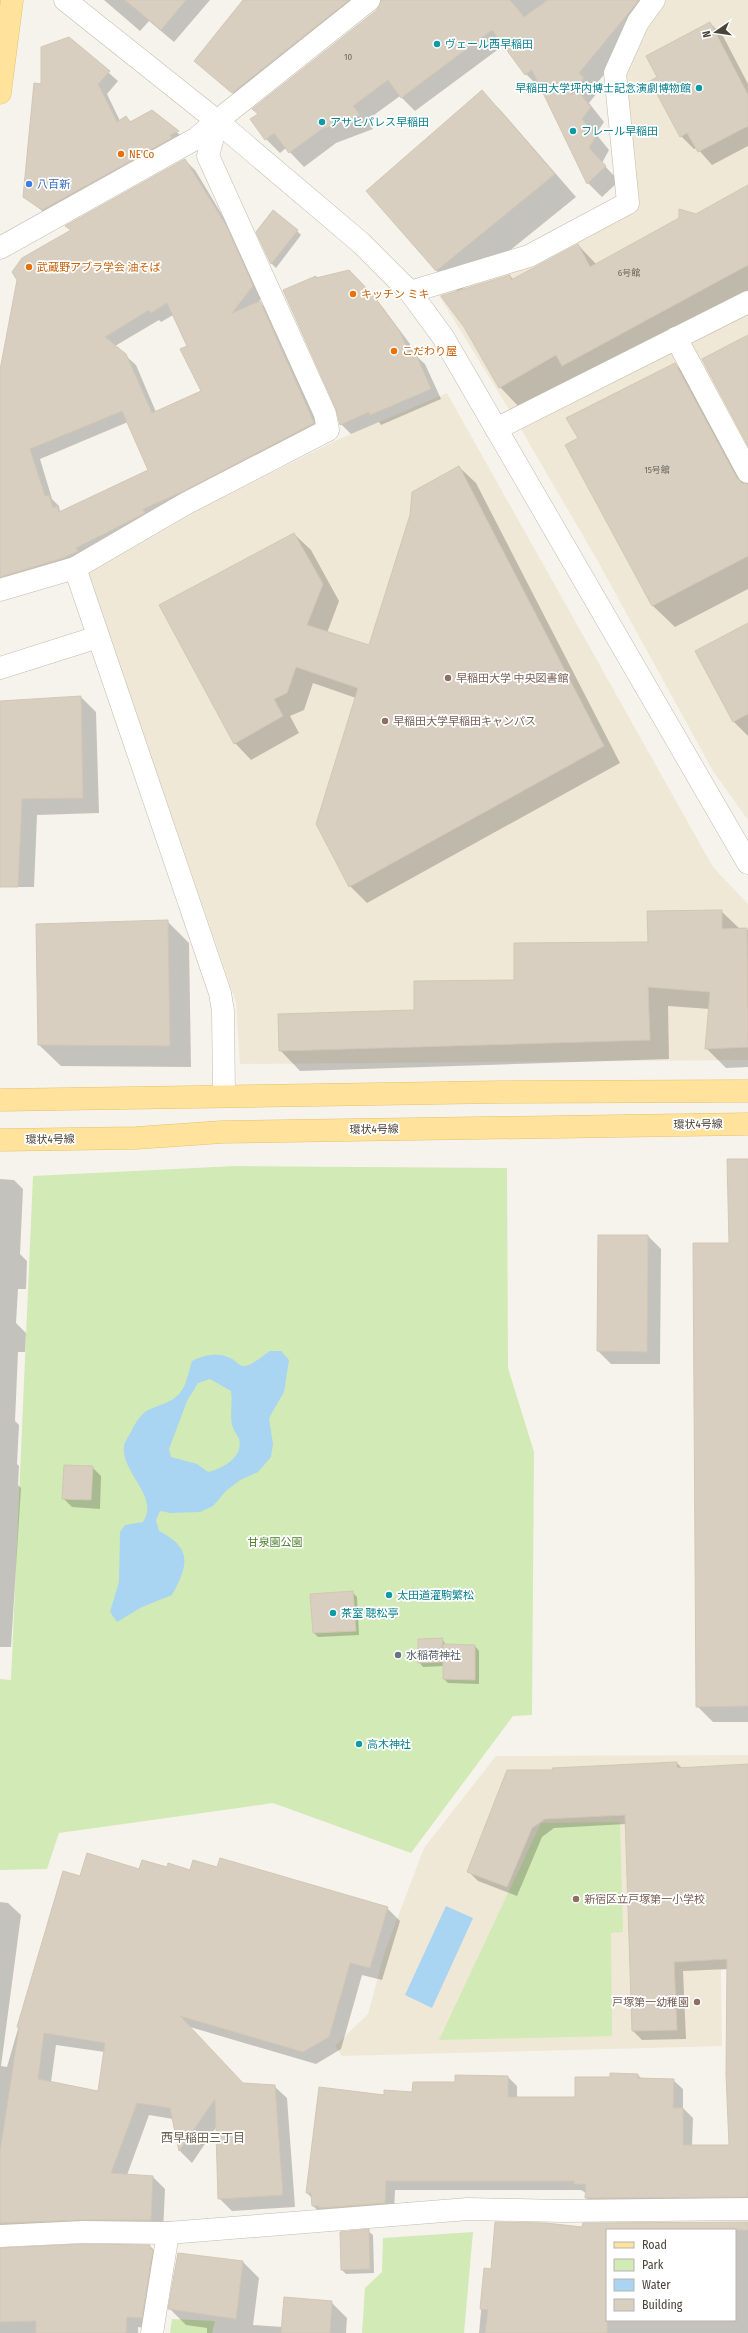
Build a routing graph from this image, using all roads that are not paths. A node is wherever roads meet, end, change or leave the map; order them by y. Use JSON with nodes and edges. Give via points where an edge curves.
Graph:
{"nodes":[{"id":1,"x":12,"y":0,"type":"edge"},
{"id":2,"x":65,"y":0,"type":"edge"},
{"id":3,"x":369,"y":0,"type":"edge"},
{"id":4,"x":654,"y":0,"type":"edge"},
{"id":5,"x":0,"y":93,"type":"edge"},
{"id":6,"x":217,"y":121,"type":"junction"},
{"id":7,"x":0,"y":248,"type":"edge"},
{"id":8,"x":410,"y":292,"type":"junction"},
{"id":9,"x":748,"y":302,"type":"edge"},
{"id":10,"x":676,"y":338,"type":"junction"},
{"id":11,"x":496,"y":429,"type":"junction"},
{"id":12,"x":748,"y":472,"type":"edge"},
{"id":13,"x":75,"y":568,"type":"junction"},
{"id":14,"x":0,"y":590,"type":"edge"},
{"id":15,"x":98,"y":637,"type":"junction"},
{"id":16,"x":0,"y":668,"type":"edge"},
{"id":17,"x":748,"y":864,"type":"edge"},
{"id":18,"x":748,"y":1091,"type":"edge"},
{"id":19,"x":224,"y":1096,"type":"junction"},
{"id":20,"x":0,"y":1100,"type":"edge"},
{"id":21,"x":748,"y":1124,"type":"edge"},
{"id":22,"x":0,"y":1140,"type":"edge"},
{"id":23,"x":748,"y":2209,"type":"edge"},
{"id":24,"x":168,"y":2232,"type":"junction"},
{"id":25,"x":0,"y":2236,"type":"edge"},
{"id":26,"x":152,"y":2333,"type":"edge"}],
"edges":[{"from":1,"to":5,"type":"main road"},
{"from":2,"to":6,"type":"street"},
{"from":3,"to":6,"type":"street"},
{"from":4,"to":8,"type":"street","via":[[638,22],[615,73],[628,203],[529,256]]},
{"from":6,"to":7,"type":"street","via":[[198,138]]},
{"from":6,"to":8,"type":"street","via":[[361,243]]},
{"from":6,"to":13,"type":"street","via":[[208,156],[325,414],[328,430],[185,504]]},
{"from":8,"to":11,"type":"street","via":[[443,337]]},
{"from":9,"to":10,"type":"street"},
{"from":10,"to":11,"type":"street"},
{"from":10,"to":12,"type":"street"},
{"from":11,"to":17,"type":"street"},
{"from":13,"to":14,"type":"street"},
{"from":13,"to":15,"type":"street"},
{"from":15,"to":16,"type":"street"},
{"from":15,"to":19,"type":"street","via":[[220,993],[223,1011]]},
{"from":18,"to":19,"type":"main road"},
{"from":19,"to":20,"type":"main road"},
{"from":21,"to":22,"type":"main road","name":"環状4号線","via":[[222,1132],[136,1138]]},
{"from":23,"to":24,"type":"street","via":[[562,2211],[468,2208]]},
{"from":24,"to":25,"type":"street","via":[[83,2232]]},
{"from":24,"to":26,"type":"street"}]}
